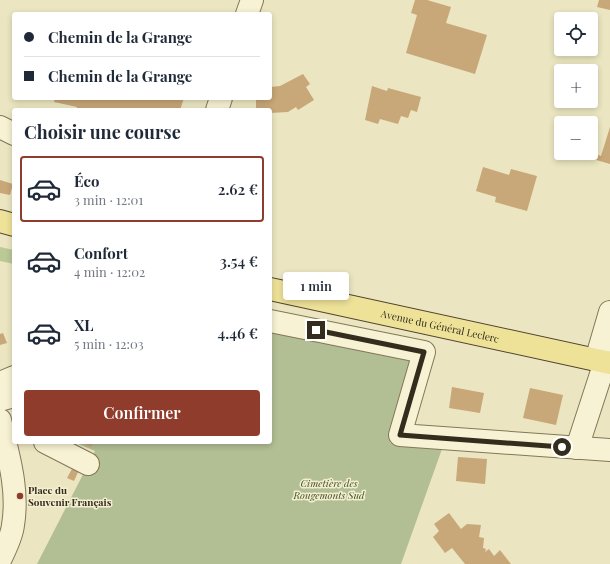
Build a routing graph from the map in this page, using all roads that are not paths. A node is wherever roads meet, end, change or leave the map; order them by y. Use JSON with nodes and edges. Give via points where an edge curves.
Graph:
{"nodes":[{"id":1,"x":252,"y":0,"type":"edge"},
{"id":2,"x":248,"y":12,"type":"edge"},
{"id":3,"x":0,"y":127,"type":"edge"},
{"id":4,"x":12,"y":133,"type":"edge"},
{"id":5,"x":0,"y":222,"type":"edge"},
{"id":6,"x":12,"y":225,"type":"edge"},
{"id":7,"x":272,"y":289,"type":"edge"},
{"id":8,"x":610,"y":312,"type":"edge"},
{"id":9,"x":272,"y":321,"type":"edge"},
{"id":10,"x":604,"y":362,"type":"edge"},
{"id":11,"x":12,"y":378,"type":"edge"},
{"id":12,"x":0,"y":383,"type":"edge"},
{"id":13,"x":12,"y":397,"type":"edge"},
{"id":14,"x":0,"y":400,"type":"edge"},
{"id":15,"x":0,"y":420,"type":"edge"},
{"id":16,"x":12,"y":425,"type":"edge"},
{"id":17,"x":49,"y":444,"type":"edge"},
{"id":18,"x":577,"y":448,"type":"junction"},
{"id":19,"x":610,"y":450,"type":"edge"},
{"id":20,"x":88,"y":464,"type":"dead end"},
{"id":21,"x":0,"y":560,"type":"edge"}],
"edges":[{"from":1,"to":2,"type":"street"},
{"from":3,"to":4,"type":"street"},
{"from":5,"to":6,"type":"main road"},
{"from":7,"to":10,"type":"main road","name":"Avenue du Général Leclerc"},
{"from":8,"to":10,"type":"street"},
{"from":9,"to":18,"type":"street","via":[[424,352],[400,435]]},
{"from":10,"to":18,"type":"street"},
{"from":11,"to":12,"type":"street"},
{"from":13,"to":14,"type":"street"},
{"from":15,"to":16,"type":"street"},
{"from":15,"to":21,"type":"street","via":[[12,470],[15,499],[13,526]]},
{"from":17,"to":20,"type":"street"},
{"from":18,"to":19,"type":"street"}]}
